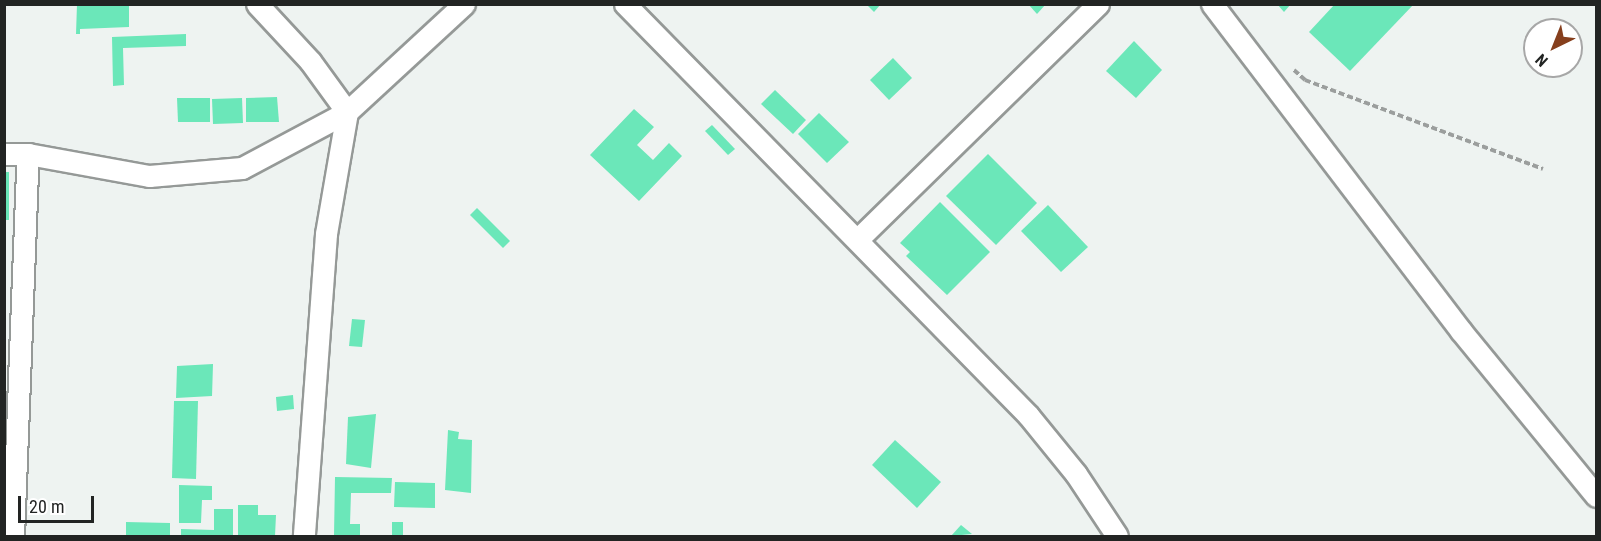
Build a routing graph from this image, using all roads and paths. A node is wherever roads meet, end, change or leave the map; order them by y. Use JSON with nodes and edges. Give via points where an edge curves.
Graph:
{"nodes":[{"id":1,"x":257,"y":4,"type":"edge"},
{"id":2,"x":464,"y":4,"type":"edge"},
{"id":3,"x":625,"y":4,"type":"edge"},
{"id":4,"x":1098,"y":4,"type":"edge"},
{"id":5,"x":1212,"y":4,"type":"edge"},
{"id":6,"x":1289,"y":65,"type":"dead end"},
{"id":7,"x":347,"y":112,"type":"junction"},
{"id":8,"x":4,"y":154,"type":"edge"},
{"id":9,"x":28,"y":154,"type":"junction"},
{"id":10,"x":1543,"y":169,"type":"dead end"},
{"id":11,"x":858,"y":239,"type":"junction"},
{"id":12,"x":1596,"y":496,"type":"edge"},
{"id":13,"x":13,"y":537,"type":"edge"},
{"id":14,"x":304,"y":537,"type":"edge"},
{"id":15,"x":1117,"y":537,"type":"edge"}],
"edges":[{"from":1,"to":7,"type":"street","via":[[310,61]]},
{"from":2,"to":7,"type":"street"},
{"from":3,"to":11,"type":"street"},
{"from":4,"to":11,"type":"street"},
{"from":5,"to":12,"type":"street","via":[[1461,331]]},
{"from":6,"to":10,"type":"path","via":[[1305,80]]},
{"from":7,"to":9,"type":"street","via":[[242,168],[149,176]]},
{"from":7,"to":14,"type":"street","via":[[326,234]]},
{"from":8,"to":9,"type":"street"},
{"from":9,"to":13,"type":"street"},
{"from":11,"to":15,"type":"street","via":[[1028,415],[1076,474]]}]}
